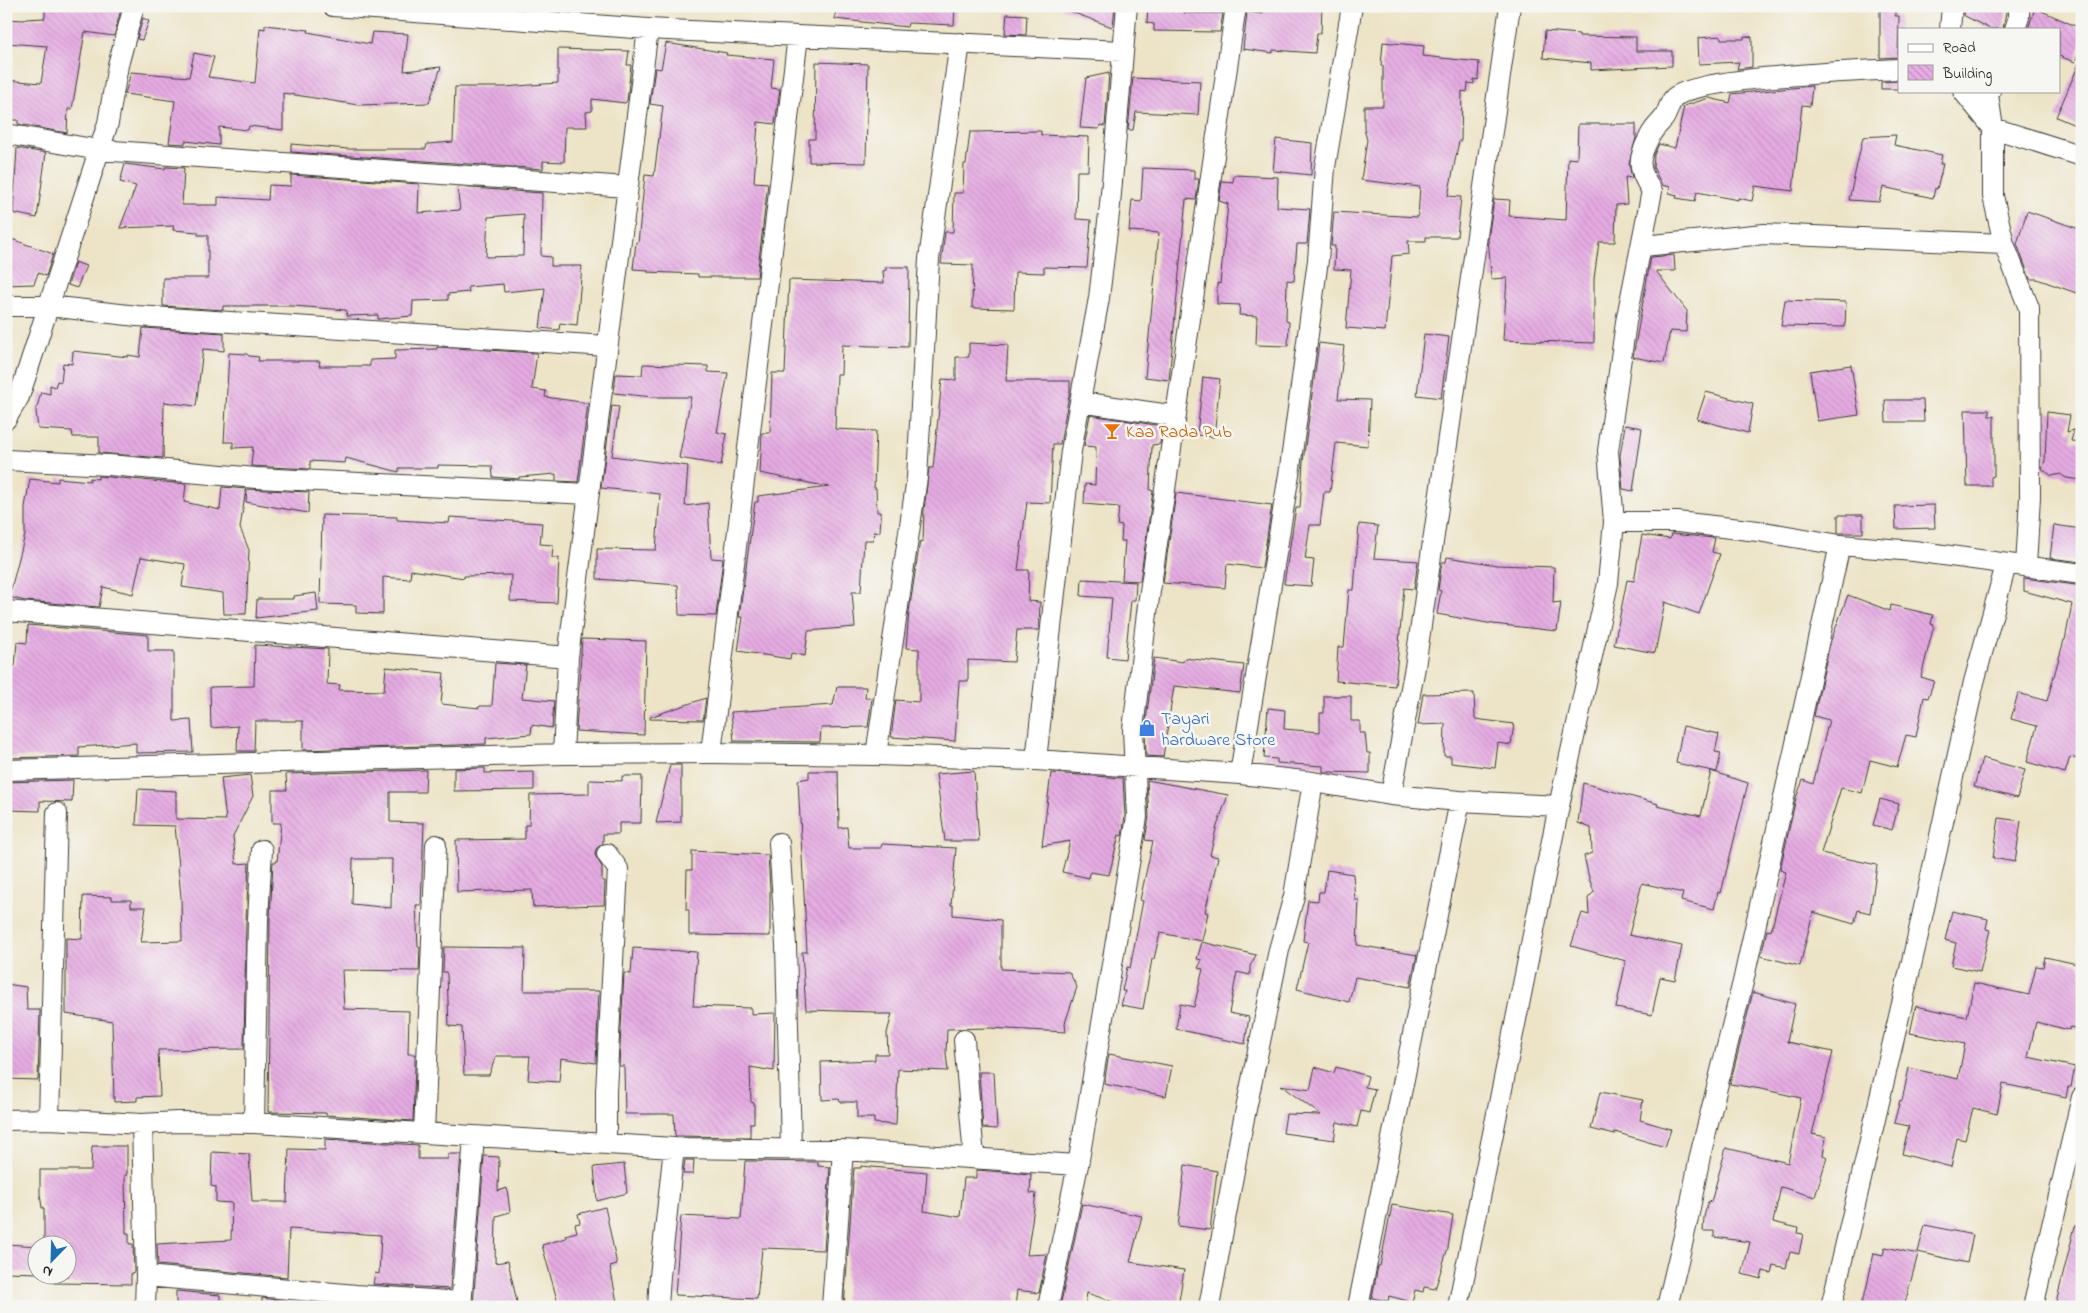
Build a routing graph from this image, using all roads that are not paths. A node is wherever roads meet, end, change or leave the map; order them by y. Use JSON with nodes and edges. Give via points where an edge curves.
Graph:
{"nodes":[{"id":1,"x":134,"y":6,"type":"edge"},
{"id":2,"x":333,"y":6,"type":"edge"},
{"id":3,"x":1127,"y":6,"type":"edge"},
{"id":4,"x":1236,"y":6,"type":"edge"},
{"id":5,"x":1352,"y":6,"type":"edge"},
{"id":6,"x":1510,"y":6,"type":"edge"},
{"id":7,"x":1952,"y":6,"type":"edge"},
{"id":8,"x":2019,"y":6,"type":"edge"},
{"id":9,"x":1950,"y":28,"type":"edge"},
{"id":10,"x":2015,"y":28,"type":"edge"},
{"id":11,"x":648,"y":29,"type":"junction"},
{"id":12,"x":798,"y":36,"type":"junction"},
{"id":13,"x":960,"y":43,"type":"junction"},
{"id":14,"x":1122,"y":51,"type":"junction"},
{"id":15,"x":1898,"y":69,"type":"edge"},
{"id":16,"x":1964,"y":92,"type":"edge"},
{"id":17,"x":1986,"y":93,"type":"edge"},
{"id":18,"x":1993,"y":128,"type":"junction"},
{"id":19,"x":6,"y":134,"type":"edge"},
{"id":20,"x":99,"y":150,"type":"junction"},
{"id":21,"x":2082,"y":156,"type":"edge"},
{"id":22,"x":627,"y":187,"type":"junction"},
{"id":23,"x":2004,"y":244,"type":"junction"},
{"id":24,"x":1643,"y":246,"type":"junction"},
{"id":25,"x":6,"y":306,"type":"edge"},
{"id":26,"x":49,"y":306,"type":"junction"},
{"id":27,"x":608,"y":346,"type":"junction"},
{"id":28,"x":1080,"y":402,"type":"junction"},
{"id":29,"x":1176,"y":416,"type":"junction"},
{"id":30,"x":6,"y":419,"type":"edge"},
{"id":31,"x":6,"y":460,"type":"edge"},
{"id":32,"x":588,"y":494,"type":"junction"},
{"id":33,"x":1614,"y":522,"type":"junction"},
{"id":34,"x":1840,"y":545,"type":"junction"},
{"id":35,"x":2016,"y":565,"type":"junction"},
{"id":36,"x":2082,"y":574,"type":"edge"},
{"id":37,"x":6,"y":611,"type":"edge"},
{"id":38,"x":568,"y":658,"type":"junction"},
{"id":39,"x":711,"y":753,"type":"junction"},
{"id":40,"x":563,"y":754,"type":"junction"},
{"id":41,"x":876,"y":756,"type":"junction"},
{"id":42,"x":1036,"y":760,"type":"junction"},
{"id":43,"x":1134,"y":766,"type":"junction"},
{"id":44,"x":6,"y":770,"type":"edge"},
{"id":45,"x":1240,"y":774,"type":"junction"},
{"id":46,"x":1313,"y":782,"type":"junction"},
{"id":47,"x":1391,"y":795,"type":"junction"},
{"id":48,"x":1460,"y":801,"type":"junction"},
{"id":49,"x":1559,"y":806,"type":"junction"},
{"id":50,"x":57,"y":813,"type":"dead end"},
{"id":51,"x":779,"y":843,"type":"dead end"},
{"id":52,"x":436,"y":845,"type":"dead end"},
{"id":53,"x":262,"y":850,"type":"dead end"},
{"id":54,"x":607,"y":854,"type":"dead end"},
{"id":55,"x":964,"y":1040,"type":"dead end"},
{"id":56,"x":2082,"y":1097,"type":"edge"},
{"id":57,"x":50,"y":1119,"type":"junction"},
{"id":58,"x":6,"y":1120,"type":"edge"},
{"id":59,"x":254,"y":1123,"type":"junction"},
{"id":60,"x":142,"y":1124,"type":"junction"},
{"id":61,"x":424,"y":1133,"type":"junction"},
{"id":62,"x":474,"y":1137,"type":"junction"},
{"id":63,"x":606,"y":1144,"type":"junction"},
{"id":64,"x":674,"y":1148,"type":"junction"},
{"id":65,"x":791,"y":1149,"type":"junction"},
{"id":66,"x":843,"y":1150,"type":"junction"},
{"id":67,"x":974,"y":1158,"type":"junction"},
{"id":68,"x":1078,"y":1165,"type":"junction"},
{"id":69,"x":146,"y":1276,"type":"junction"},
{"id":70,"x":461,"y":1304,"type":"edge"},
{"id":71,"x":145,"y":1307,"type":"edge"},
{"id":72,"x":658,"y":1307,"type":"edge"},
{"id":73,"x":832,"y":1307,"type":"edge"},
{"id":74,"x":1048,"y":1307,"type":"edge"},
{"id":75,"x":1209,"y":1307,"type":"edge"},
{"id":76,"x":1358,"y":1307,"type":"edge"},
{"id":77,"x":1458,"y":1307,"type":"edge"},
{"id":78,"x":1668,"y":1307,"type":"edge"},
{"id":79,"x":1831,"y":1307,"type":"edge"},
{"id":80,"x":2033,"y":1307,"type":"edge"}],
"edges":[{"from":1,"to":20,"type":"street"},
{"from":2,"to":11,"type":"street"},
{"from":3,"to":14,"type":"street"},
{"from":4,"to":29,"type":"street"},
{"from":5,"to":45,"type":"street","via":[[1326,167],[1318,260],[1290,468]]},
{"from":6,"to":47,"type":"street","via":[[1415,667]]},
{"from":7,"to":9,"type":"street"},
{"from":8,"to":10,"type":"street"},
{"from":11,"to":12,"type":"street"},
{"from":11,"to":22,"type":"street"},
{"from":12,"to":13,"type":"street"},
{"from":12,"to":39,"type":"street"},
{"from":13,"to":14,"type":"street"},
{"from":13,"to":41,"type":"street","via":[[930,259],[917,478]]},
{"from":14,"to":28,"type":"street","via":[[1099,298]]},
{"from":15,"to":24,"type":"street","via":[[1813,73],[1704,86],[1674,98],[1640,155],[1641,173],[1652,191]]},
{"from":16,"to":18,"type":"street"},
{"from":17,"to":18,"type":"street"},
{"from":18,"to":21,"type":"street"},
{"from":18,"to":23,"type":"street","via":[[1993,196]]},
{"from":19,"to":20,"type":"street"},
{"from":20,"to":22,"type":"street"},
{"from":20,"to":26,"type":"street"},
{"from":22,"to":27,"type":"street"},
{"from":23,"to":24,"type":"street","via":[[1764,234]]},
{"from":23,"to":35,"type":"street","via":[[2028,308],[2030,496]]},
{"from":24,"to":33,"type":"street","via":[[1626,322],[1608,451]]},
{"from":25,"to":26,"type":"street"},
{"from":26,"to":27,"type":"street","via":[[137,316]]},
{"from":26,"to":30,"type":"street","via":[[19,397]]},
{"from":27,"to":32,"type":"street"},
{"from":28,"to":29,"type":"street"},
{"from":28,"to":42,"type":"street","via":[[1071,451]]},
{"from":29,"to":43,"type":"street","via":[[1133,729]]},
{"from":31,"to":32,"type":"street","via":[[256,478]]},
{"from":32,"to":38,"type":"street"},
{"from":33,"to":34,"type":"street","via":[[1677,522],[1758,530]]},
{"from":33,"to":49,"type":"street","via":[[1608,584]]},
{"from":34,"to":35,"type":"street"},
{"from":34,"to":78,"type":"street"},
{"from":35,"to":36,"type":"street"},
{"from":35,"to":79,"type":"street","via":[[1974,682]]},
{"from":37,"to":38,"type":"street"},
{"from":38,"to":40,"type":"street"},
{"from":39,"to":40,"type":"street"},
{"from":39,"to":41,"type":"street"},
{"from":40,"to":44,"type":"street"},
{"from":41,"to":42,"type":"street"},
{"from":42,"to":43,"type":"street"},
{"from":43,"to":45,"type":"street"},
{"from":43,"to":68,"type":"street","via":[[1137,817]]},
{"from":45,"to":46,"type":"street"},
{"from":46,"to":47,"type":"street"},
{"from":46,"to":75,"type":"street","via":[[1294,896],[1279,950]]},
{"from":47,"to":48,"type":"street"},
{"from":48,"to":49,"type":"street"},
{"from":48,"to":76,"type":"street"},
{"from":49,"to":77,"type":"street"},
{"from":50,"to":57,"type":"street"},
{"from":51,"to":65,"type":"street","via":[[786,945]]},
{"from":52,"to":61,"type":"street"},
{"from":53,"to":59,"type":"street"},
{"from":54,"to":63,"type":"street","via":[[618,869]]},
{"from":55,"to":67,"type":"street"},
{"from":56,"to":80,"type":"street"},
{"from":57,"to":58,"type":"street"},
{"from":57,"to":60,"type":"street"},
{"from":59,"to":60,"type":"street"},
{"from":59,"to":61,"type":"street"},
{"from":60,"to":69,"type":"street"},
{"from":61,"to":62,"type":"street"},
{"from":62,"to":63,"type":"street"},
{"from":62,"to":70,"type":"street"},
{"from":63,"to":64,"type":"street"},
{"from":64,"to":65,"type":"street"},
{"from":64,"to":72,"type":"street"},
{"from":65,"to":66,"type":"street"},
{"from":66,"to":67,"type":"street"},
{"from":66,"to":73,"type":"street"},
{"from":67,"to":68,"type":"street"},
{"from":68,"to":74,"type":"street"},
{"from":69,"to":70,"type":"street"},
{"from":69,"to":71,"type":"street"}]}
